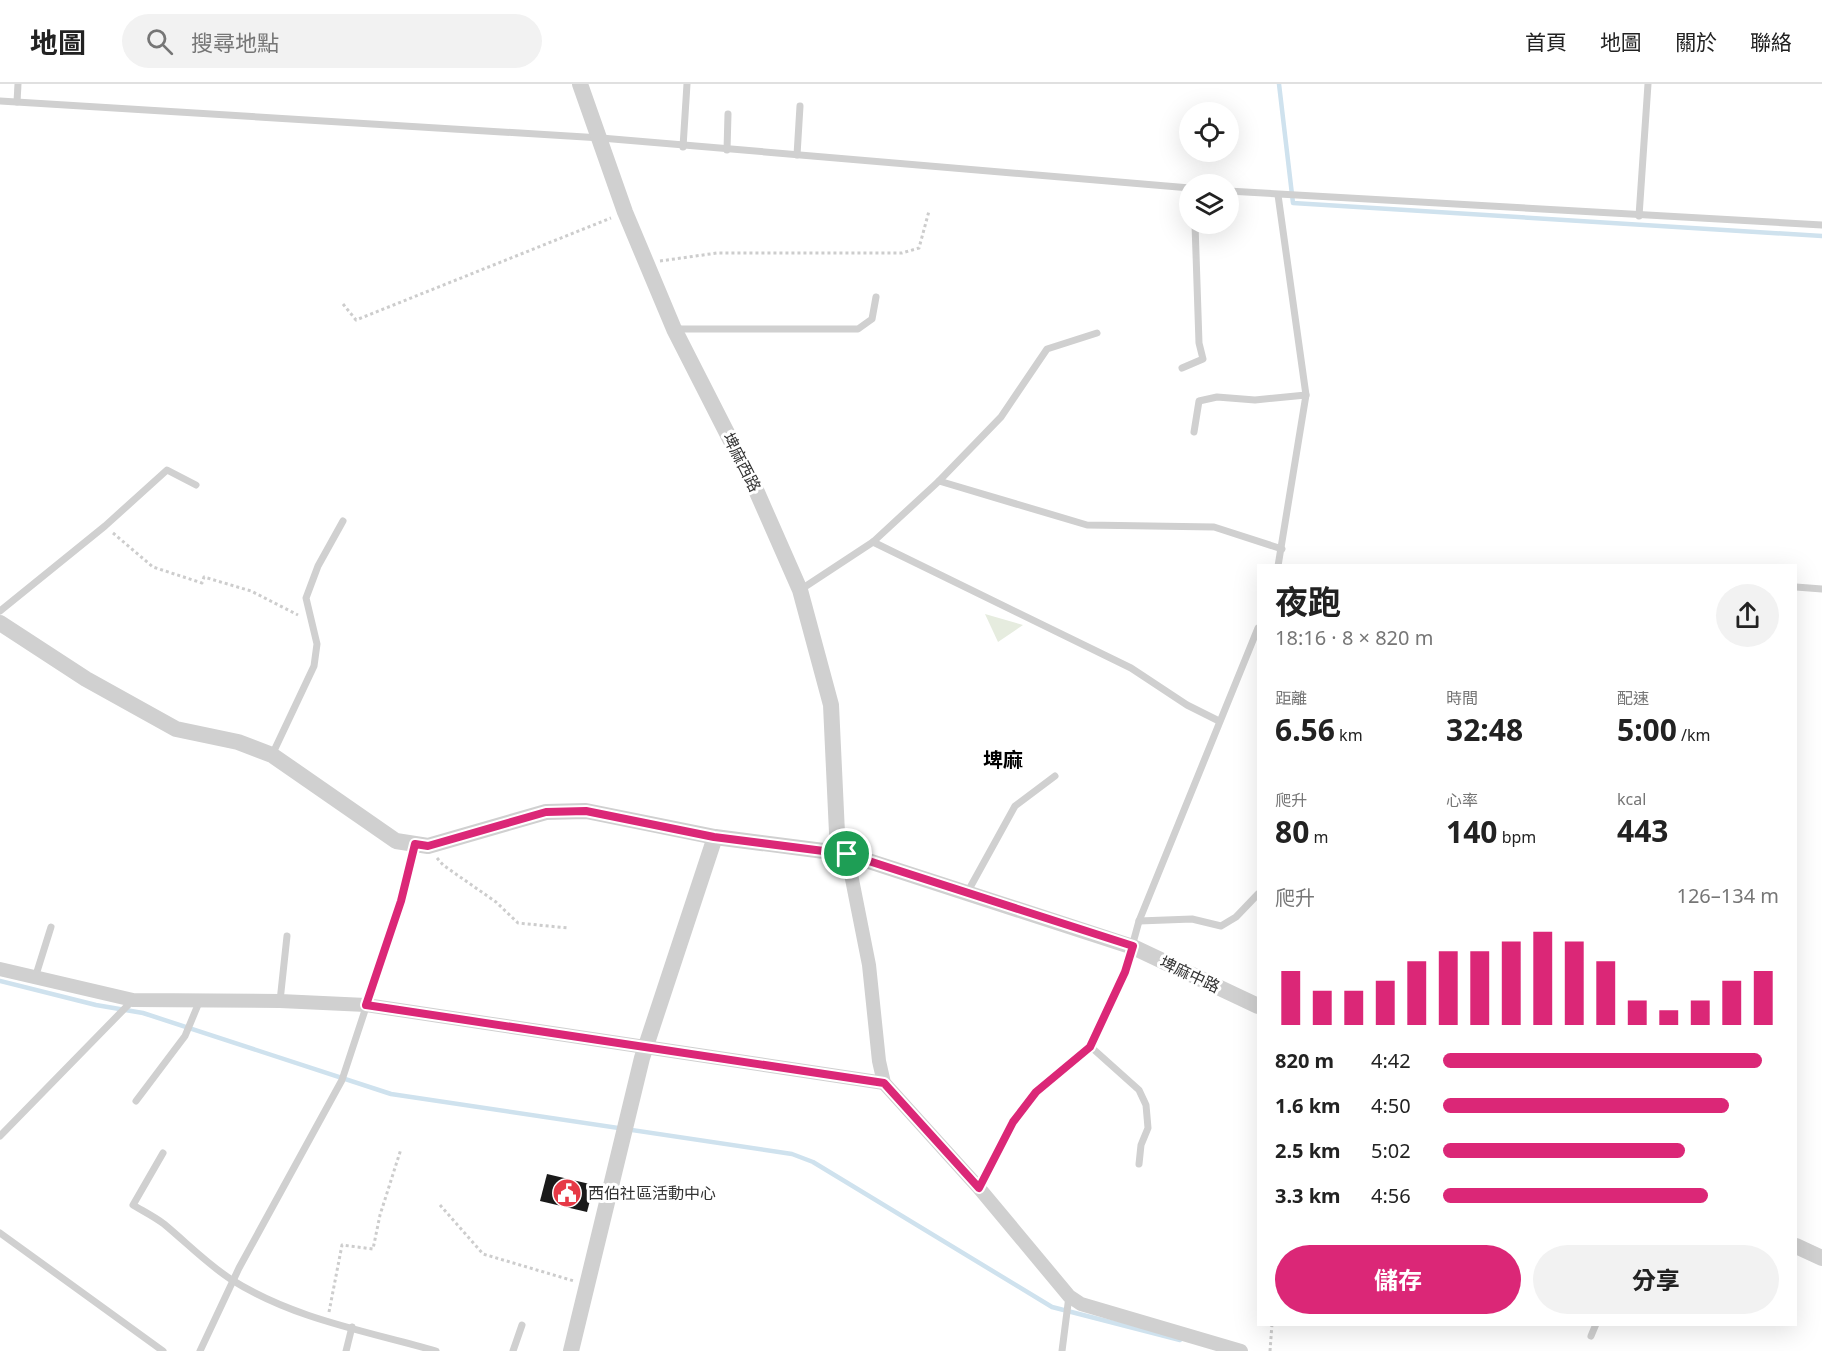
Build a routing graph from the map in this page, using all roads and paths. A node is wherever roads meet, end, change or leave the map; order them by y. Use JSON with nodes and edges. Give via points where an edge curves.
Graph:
{"nodes":[{"id":1,"x":18,"y":84,"type":"edge"},
{"id":2,"x":580,"y":84,"type":"edge"},
{"id":3,"x":687,"y":84,"type":"edge"},
{"id":4,"x":1648,"y":84,"type":"edge"},
{"id":5,"x":0,"y":101,"type":"edge"},
{"id":6,"x":17,"y":102,"type":"junction"},
{"id":7,"x":800,"y":106,"type":"dead end"},
{"id":8,"x":728,"y":114,"type":"dead end"},
{"id":9,"x":601,"y":138,"type":"junction"},
{"id":10,"x":683,"y":147,"type":"junction"},
{"id":11,"x":727,"y":150,"type":"junction"},
{"id":12,"x":796,"y":156,"type":"junction"},
{"id":13,"x":1179,"y":187,"type":"edge"},
{"id":14,"x":1239,"y":192,"type":"edge"},
{"id":15,"x":1281,"y":195,"type":"junction"},
{"id":16,"x":929,"y":211,"type":"dead end"},
{"id":17,"x":625,"y":212,"type":"junction"},
{"id":18,"x":1639,"y":216,"type":"junction"},
{"id":19,"x":1822,"y":225,"type":"edge"},
{"id":20,"x":1195,"y":234,"type":"edge"},
{"id":21,"x":648,"y":262,"type":"junction"},
{"id":22,"x":876,"y":297,"type":"dead end"},
{"id":23,"x":343,"y":304,"type":"dead end"},
{"id":24,"x":674,"y":329,"type":"junction"},
{"id":25,"x":1097,"y":333,"type":"dead end"},
{"id":26,"x":1182,"y":368,"type":"dead end"},
{"id":27,"x":1306,"y":395,"type":"junction"},
{"id":28,"x":1194,"y":432,"type":"dead end"},
{"id":29,"x":939,"y":481,"type":"junction"},
{"id":30,"x":195,"y":485,"type":"dead end"},
{"id":31,"x":343,"y":521,"type":"dead end"},
{"id":32,"x":105,"y":526,"type":"junction"},
{"id":33,"x":873,"y":542,"type":"junction"},
{"id":34,"x":1282,"y":549,"type":"junction"},
{"id":35,"x":1278,"y":564,"type":"edge"},
{"id":36,"x":1797,"y":587,"type":"edge"},
{"id":37,"x":1822,"y":589,"type":"edge"},
{"id":38,"x":800,"y":590,"type":"junction"},
{"id":39,"x":0,"y":610,"type":"edge"},
{"id":40,"x":310,"y":620,"type":"junction"},
{"id":41,"x":0,"y":623,"type":"edge"},
{"id":42,"x":1257,"y":630,"type":"edge"},
{"id":43,"x":1218,"y":721,"type":"junction"},
{"id":44,"x":272,"y":755,"type":"junction"},
{"id":45,"x":1055,"y":776,"type":"dead end"},
{"id":46,"x":714,"y":837,"type":"junction"},
{"id":47,"x":422,"y":845,"type":"junction"},
{"id":48,"x":847,"y":854,"type":"junction"},
{"id":49,"x":966,"y":893,"type":"junction"},
{"id":50,"x":1257,"y":895,"type":"edge"},
{"id":51,"x":1139,"y":921,"type":"junction"},
{"id":52,"x":51,"y":927,"type":"dead end"},
{"id":53,"x":568,"y":928,"type":"dead end"},
{"id":54,"x":287,"y":936,"type":"dead end"},
{"id":55,"x":1133,"y":946,"type":"junction"},
{"id":56,"x":0,"y":969,"type":"edge"},
{"id":57,"x":35,"y":978,"type":"junction"},
{"id":58,"x":133,"y":1000,"type":"junction"},
{"id":59,"x":200,"y":1000,"type":"junction"},
{"id":60,"x":280,"y":1001,"type":"junction"},
{"id":61,"x":366,"y":1005,"type":"junction"},
{"id":62,"x":1257,"y":1006,"type":"edge"},
{"id":63,"x":648,"y":1047,"type":"junction"},
{"id":64,"x":1090,"y":1047,"type":"junction"},
{"id":65,"x":884,"y":1083,"type":"junction"},
{"id":66,"x":136,"y":1101,"type":"dead end"},
{"id":67,"x":0,"y":1136,"type":"edge"},
{"id":68,"x":401,"y":1149,"type":"dead end"},
{"id":69,"x":163,"y":1153,"type":"dead end"},
{"id":70,"x":1139,"y":1164,"type":"dead end"},
{"id":71,"x":979,"y":1188,"type":"junction"},
{"id":72,"x":440,"y":1205,"type":"dead end"},
{"id":73,"x":0,"y":1233,"type":"edge"},
{"id":74,"x":1797,"y":1246,"type":"edge"},
{"id":75,"x":1822,"y":1258,"type":"edge"},
{"id":76,"x":233,"y":1281,"type":"junction"},
{"id":77,"x":586,"y":1285,"type":"junction"},
{"id":78,"x":1069,"y":1296,"type":"junction"},
{"id":79,"x":327,"y":1322,"type":"junction"},
{"id":80,"x":522,"y":1325,"type":"dead end"},
{"id":81,"x":1272,"y":1326,"type":"edge"},
{"id":82,"x":1595,"y":1326,"type":"edge"},
{"id":83,"x":352,"y":1327,"type":"junction"},
{"id":84,"x":1591,"y":1336,"type":"dead end"},
{"id":85,"x":422,"y":1349,"type":"edge"},
{"id":86,"x":163,"y":1351,"type":"edge"},
{"id":87,"x":200,"y":1351,"type":"edge"},
{"id":88,"x":346,"y":1351,"type":"edge"},
{"id":89,"x":436,"y":1351,"type":"edge"},
{"id":90,"x":513,"y":1351,"type":"edge"},
{"id":91,"x":571,"y":1351,"type":"edge"},
{"id":92,"x":1062,"y":1351,"type":"edge"},
{"id":93,"x":1241,"y":1351,"type":"edge"},
{"id":94,"x":1270,"y":1351,"type":"edge"}],
"edges":[{"from":1,"to":6,"type":"lane"},
{"from":2,"to":9,"type":"street","name":"埤麻西路"},
{"from":3,"to":10,"type":"lane"},
{"from":4,"to":18,"type":"lane"},
{"from":5,"to":6,"type":"lane"},
{"from":6,"to":9,"type":"lane"},
{"from":7,"to":12,"type":"lane"},
{"from":8,"to":11,"type":"lane"},
{"from":9,"to":10,"type":"lane"},
{"from":9,"to":17,"type":"street","name":"埤麻西路"},
{"from":10,"to":11,"type":"lane"},
{"from":11,"to":12,"type":"lane"},
{"from":12,"to":13,"type":"lane"},
{"from":14,"to":15,"type":"lane"},
{"from":15,"to":18,"type":"lane"},
{"from":15,"to":27,"type":"lane"},
{"from":16,"to":21,"type":"path","via":[[919,248],[902,253],[717,253]]},
{"from":17,"to":21,"type":"street","name":"埤麻西路"},
{"from":17,"to":23,"type":"path","via":[[356,320]]},
{"from":18,"to":19,"type":"lane"},
{"from":20,"to":26,"type":"lane","via":[[1199,343],[1203,359]]},
{"from":21,"to":24,"type":"street","name":"埤麻西路"},
{"from":22,"to":24,"type":"lane","via":[[872,319],[858,329]]},
{"from":24,"to":38,"type":"street","name":"埤麻西路","via":[[756,490]]},
{"from":25,"to":29,"type":"lane","via":[[1047,349],[1001,417]]},
{"from":27,"to":28,"type":"lane","via":[[1199,401]]},
{"from":27,"to":34,"type":"lane"},
{"from":29,"to":33,"type":"lane"},
{"from":29,"to":34,"type":"lane","via":[[1087,525],[1214,527]]},
{"from":30,"to":32,"type":"lane","via":[[167,470]]},
{"from":31,"to":40,"type":"lane","via":[[318,566],[306,598]]},
{"from":32,"to":39,"type":"lane"},
{"from":32,"to":40,"type":"path","via":[[153,567],[202,583],[204,577],[251,591]]},
{"from":33,"to":38,"type":"lane"},
{"from":33,"to":43,"type":"lane","via":[[1131,668]]},
{"from":34,"to":35,"type":"lane"},
{"from":36,"to":37,"type":"lane"},
{"from":38,"to":48,"type":"street","name":"埤麻西路","via":[[831,705],[837,833]]},
{"from":40,"to":44,"type":"lane","via":[[317,644],[314,666]]},
{"from":41,"to":44,"type":"street","via":[[86,679],[176,729],[238,742]]},
{"from":42,"to":43,"type":"lane"},
{"from":43,"to":51,"type":"lane"},
{"from":44,"to":47,"type":"street","via":[[396,841]]},
{"from":45,"to":49,"type":"lane","via":[[1015,806]]},
{"from":46,"to":47,"type":"street","name":"埤麻中路","via":[[586,811],[546,812]]},
{"from":46,"to":48,"type":"street","name":"埤麻中路"},
{"from":46,"to":63,"type":"street"},
{"from":47,"to":53,"type":"path","via":[[518,923]]},
{"from":47,"to":61,"type":"lane"},
{"from":48,"to":49,"type":"street","name":"埤麻中路"},
{"from":48,"to":65,"type":"street","via":[[869,965]]},
{"from":49,"to":55,"type":"street","name":"埤麻中路"},
{"from":50,"to":51,"type":"lane","via":[[1221,926],[1192,920]]},
{"from":51,"to":55,"type":"lane"},
{"from":52,"to":57,"type":"lane"},
{"from":54,"to":60,"type":"lane"},
{"from":55,"to":62,"type":"street","name":"埤麻中路"},
{"from":55,"to":64,"type":"lane"},
{"from":56,"to":57,"type":"street"},
{"from":57,"to":58,"type":"street"},
{"from":58,"to":59,"type":"street"},
{"from":58,"to":67,"type":"lane"},
{"from":59,"to":60,"type":"street"},
{"from":59,"to":66,"type":"lane","via":[[185,1036]]},
{"from":60,"to":61,"type":"street"},
{"from":61,"to":63,"type":"street"},
{"from":61,"to":76,"type":"lane","via":[[342,1080]]},
{"from":63,"to":65,"type":"street"},
{"from":63,"to":77,"type":"street","via":[[623,1128]]},
{"from":64,"to":70,"type":"lane","via":[[1139,1090],[1146,1105],[1148,1128]]},
{"from":64,"to":71,"type":"lane","via":[[1036,1092],[1013,1122]]},
{"from":65,"to":71,"type":"street"},
{"from":68,"to":79,"type":"path","via":[[373,1250],[342,1245]]},
{"from":69,"to":76,"type":"lane","via":[[133,1205],[162,1222],[205,1262]]},
{"from":71,"to":78,"type":"street"},
{"from":72,"to":77,"type":"path","via":[[483,1254]]},
{"from":73,"to":86,"type":"lane"},
{"from":74,"to":75,"type":"street"},
{"from":76,"to":79,"type":"lane","via":[[283,1307]]},
{"from":76,"to":87,"type":"lane"},
{"from":77,"to":91,"type":"street"},
{"from":78,"to":92,"type":"lane"},
{"from":78,"to":93,"type":"street","via":[[1081,1304]]},
{"from":79,"to":83,"type":"lane"},
{"from":80,"to":90,"type":"lane"},
{"from":81,"to":94,"type":"path"},
{"from":82,"to":84,"type":"lane"},
{"from":83,"to":85,"type":"lane"},
{"from":83,"to":88,"type":"lane"},
{"from":85,"to":89,"type":"lane"}]}
